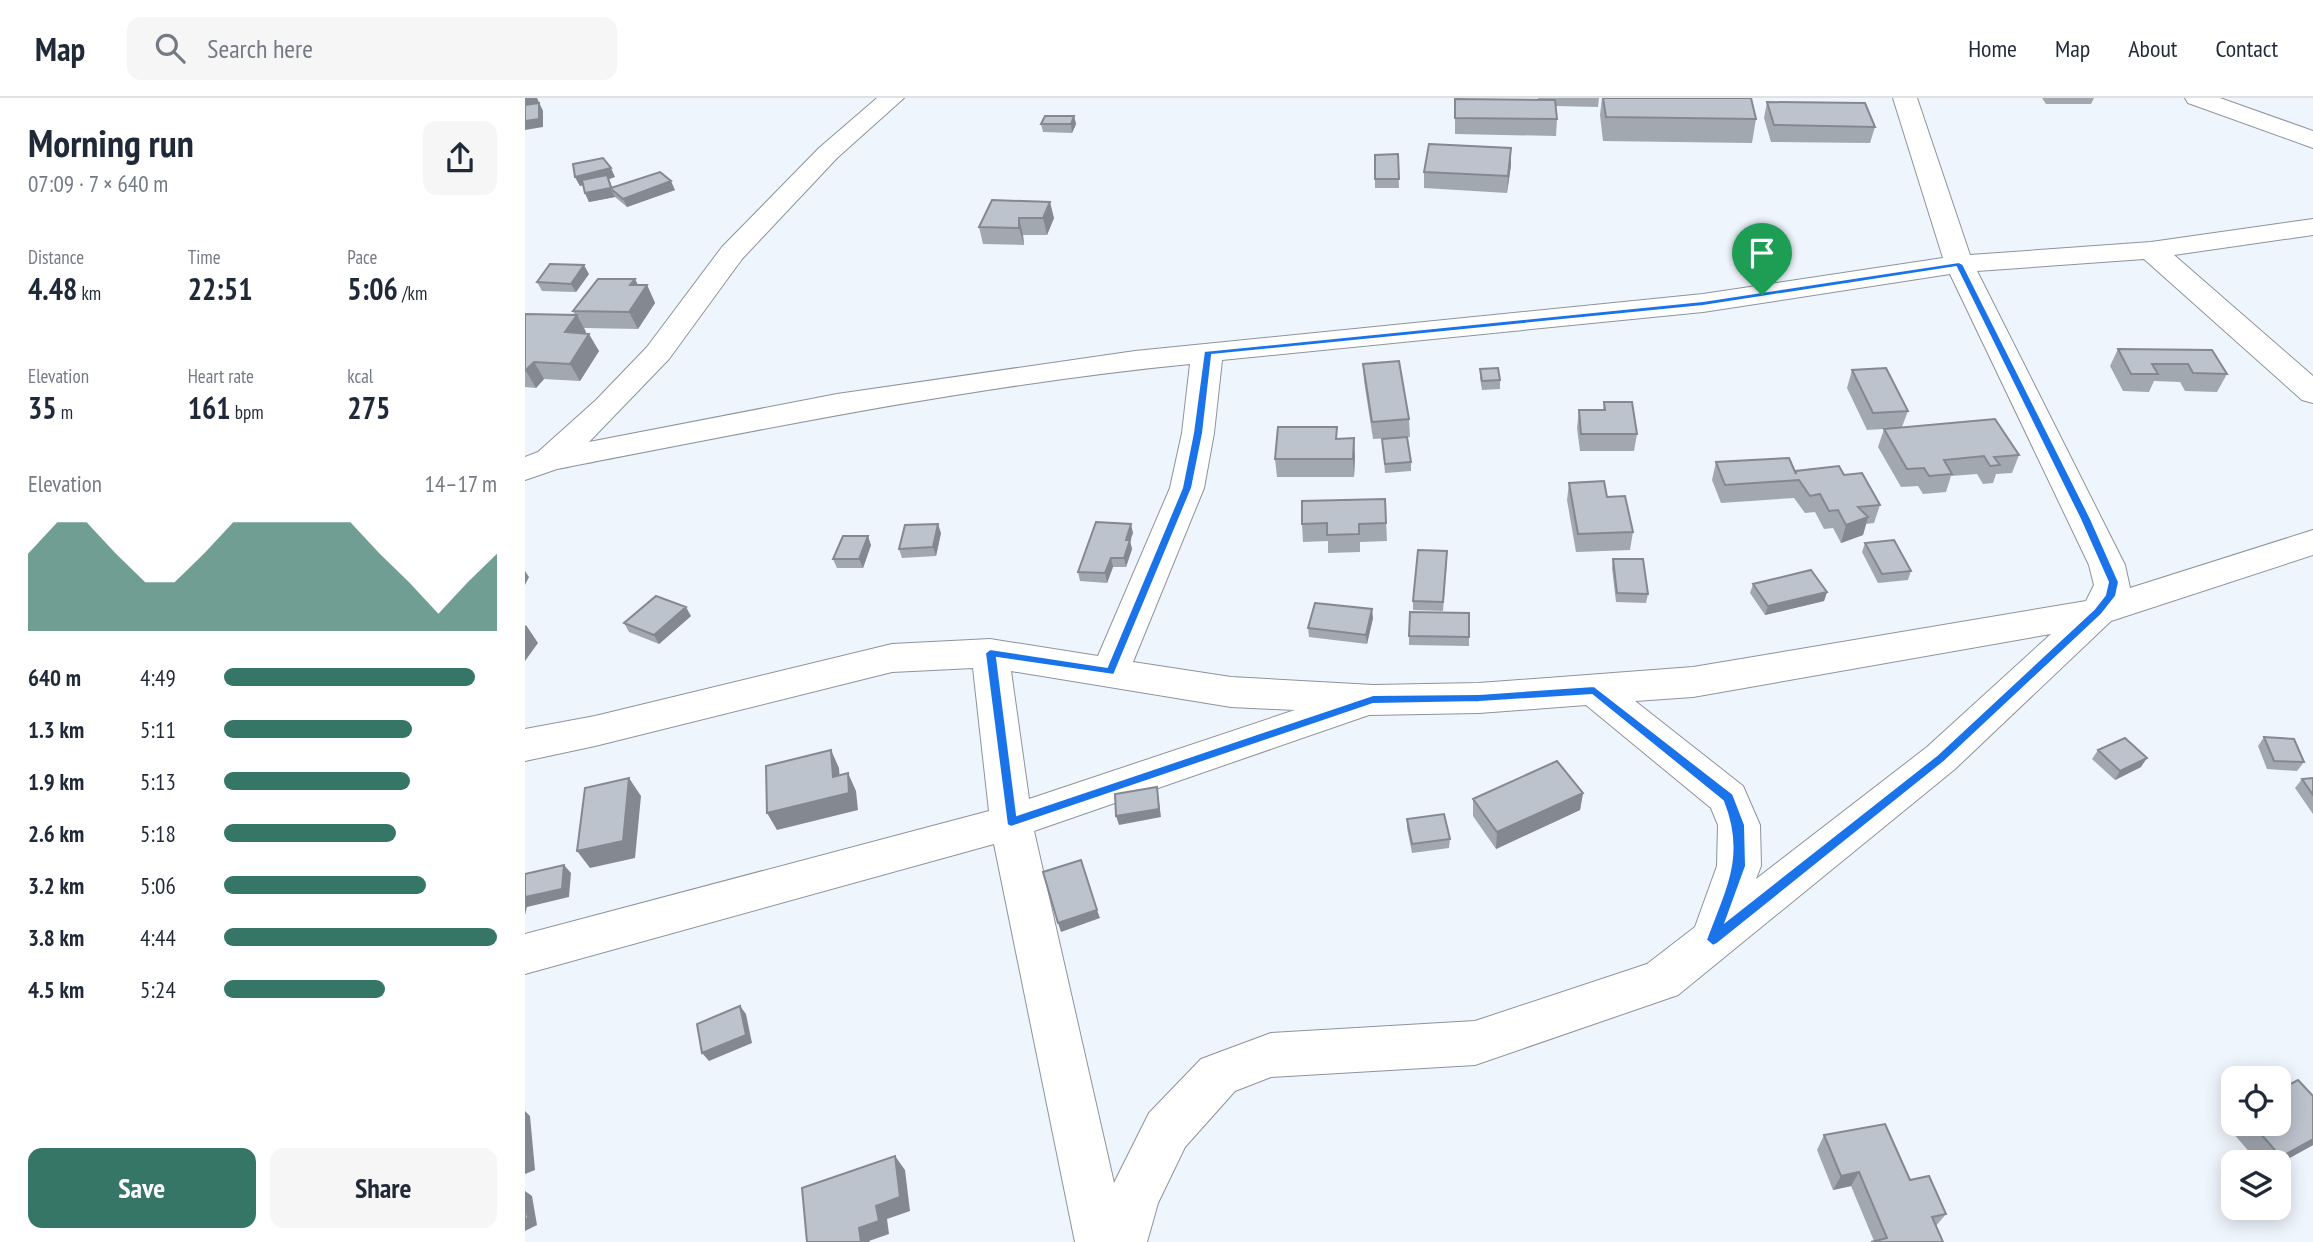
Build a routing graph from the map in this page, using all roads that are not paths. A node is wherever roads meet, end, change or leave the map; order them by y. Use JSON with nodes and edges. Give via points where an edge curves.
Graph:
{"nodes":[{"id":1,"x":892,"y":98,"type":"edge"},
{"id":2,"x":1905,"y":98,"type":"edge"},
{"id":3,"x":2197,"y":98,"type":"edge"},
{"id":4,"x":2313,"y":140,"type":"edge"},
{"id":5,"x":2313,"y":227,"type":"edge"},
{"id":6,"x":2151,"y":250,"type":"junction"},
{"id":7,"x":1959,"y":264,"type":"junction"},
{"id":8,"x":1207,"y":353,"type":"junction"},
{"id":9,"x":2313,"y":393,"type":"edge"},
{"id":10,"x":538,"y":464,"type":"edge"},
{"id":11,"x":2313,"y":542,"type":"edge"},
{"id":12,"x":2098,"y":612,"type":"junction"},
{"id":13,"x":990,"y":653,"type":"junction"},
{"id":14,"x":1110,"y":672,"type":"junction"},
{"id":15,"x":1594,"y":690,"type":"junction"},
{"id":16,"x":1373,"y":700,"type":"junction"},
{"id":17,"x":525,"y":746,"type":"edge"},
{"id":18,"x":1011,"y":822,"type":"junction"},
{"id":19,"x":1713,"y":940,"type":"junction"},
{"id":20,"x":525,"y":954,"type":"edge"},
{"id":21,"x":1101,"y":1242,"type":"edge"},
{"id":22,"x":1121,"y":1242,"type":"edge"}],
"edges":[{"from":1,"to":10,"type":"street","via":[[828,153],[732,253],[658,353],[607,407]]},
{"from":2,"to":7,"type":"street"},
{"from":3,"to":4,"type":"street"},
{"from":5,"to":6,"type":"street"},
{"from":6,"to":7,"type":"street"},
{"from":6,"to":9,"type":"street"},
{"from":7,"to":8,"type":"street","via":[[1703,303]]},
{"from":7,"to":12,"type":"street","via":[[2107,565],[2112,589]]},
{"from":8,"to":10,"type":"street","via":[[837,404]]},
{"from":8,"to":14,"type":"street","via":[[1187,488]]},
{"from":11,"to":12,"type":"street"},
{"from":12,"to":15,"type":"street","via":[[1707,680]]},
{"from":12,"to":19,"type":"street","via":[[1941,758]]},
{"from":13,"to":14,"type":"street"},
{"from":13,"to":17,"type":"street","via":[[892,657]]},
{"from":13,"to":18,"type":"street"},
{"from":14,"to":16,"type":"street","via":[[1231,692]]},
{"from":15,"to":16,"type":"street"},
{"from":15,"to":19,"type":"street","via":[[1728,798],[1739,825],[1739,866]]},
{"from":16,"to":18,"type":"street"},
{"from":18,"to":20,"type":"street"},
{"from":18,"to":21,"type":"street"},
{"from":19,"to":22,"type":"street","via":[[1661,980],[1475,1043],[1271,1055],[1217,1075],[1167,1130],[1134,1198]]}]}
